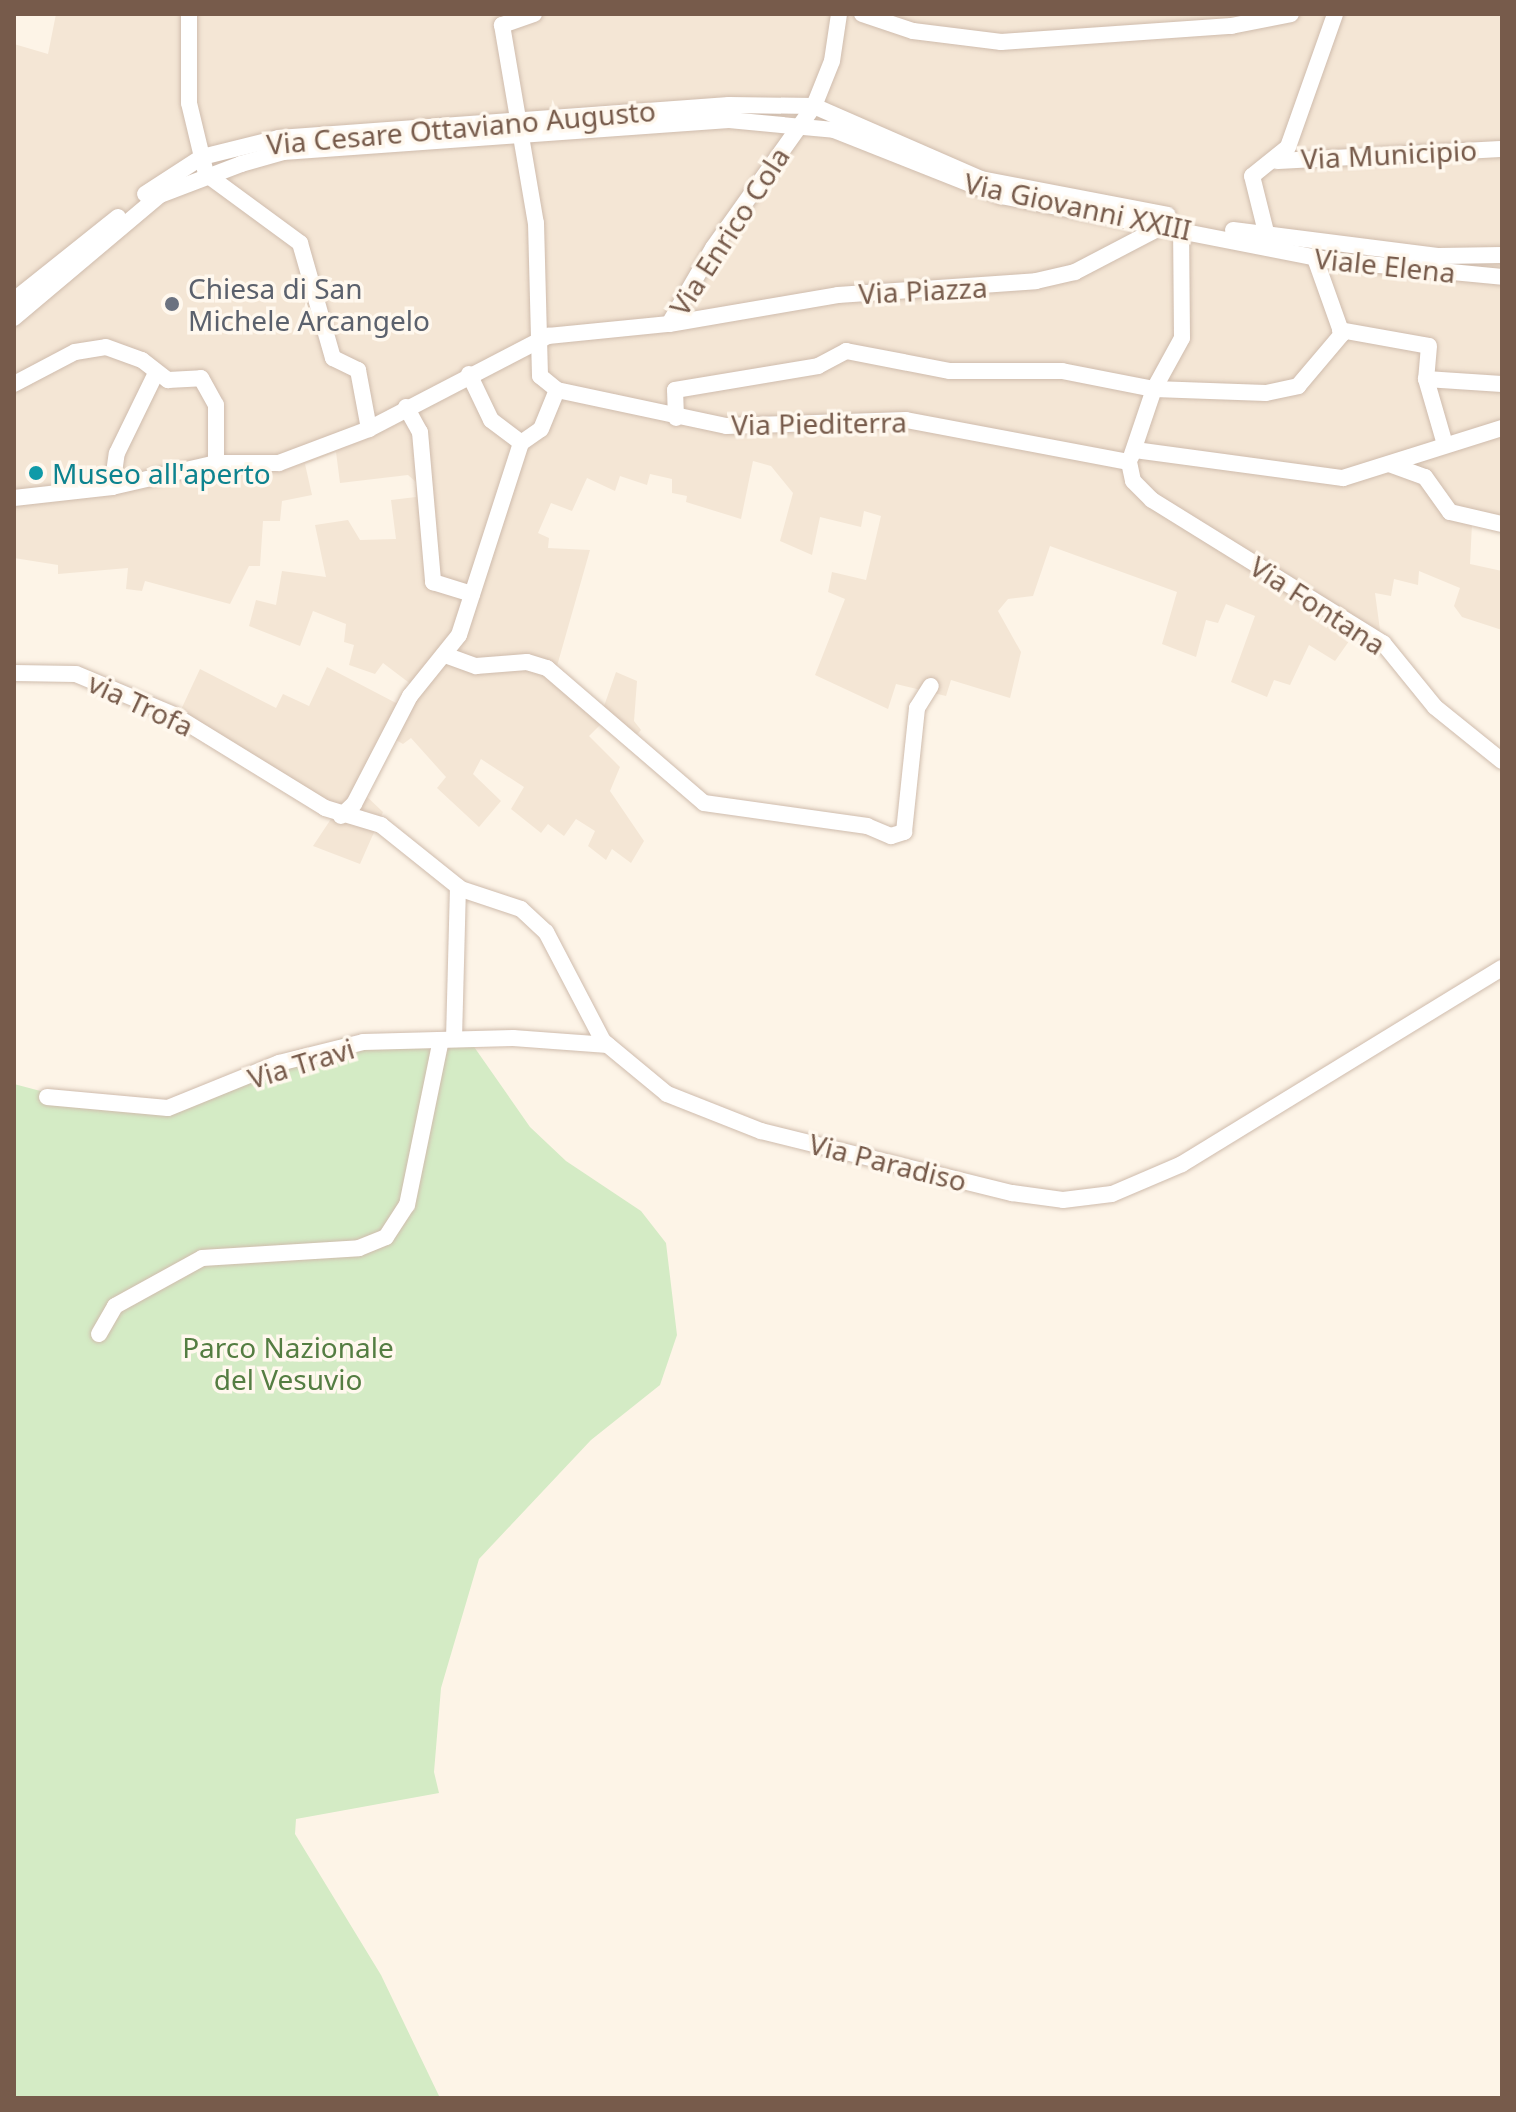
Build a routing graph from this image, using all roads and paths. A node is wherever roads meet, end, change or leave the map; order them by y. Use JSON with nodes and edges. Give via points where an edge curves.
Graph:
{"nodes":[{"id":1,"x":189,"y":14,"type":"edge"},
{"id":2,"x":534,"y":14,"type":"edge"},
{"id":3,"x":839,"y":14,"type":"edge"},
{"id":4,"x":1291,"y":14,"type":"edge"},
{"id":5,"x":1335,"y":14,"type":"edge"},
{"id":6,"x":866,"y":15,"type":"edge"},
{"id":7,"x":814,"y":106,"type":"junction"},
{"id":8,"x":513,"y":121,"type":"junction"},
{"id":9,"x":800,"y":122,"type":"junction"},
{"id":10,"x":521,"y":139,"type":"junction"},
{"id":11,"x":1502,"y":149,"type":"edge"},
{"id":12,"x":202,"y":157,"type":"junction"},
{"id":13,"x":1277,"y":161,"type":"junction"},
{"id":14,"x":206,"y":174,"type":"junction"},
{"id":15,"x":1174,"y":226,"type":"junction"},
{"id":16,"x":1269,"y":242,"type":"junction"},
{"id":17,"x":1502,"y":255,"type":"edge"},
{"id":18,"x":1315,"y":258,"type":"junction"},
{"id":19,"x":1502,"y":277,"type":"edge"},
{"id":20,"x":14,"y":300,"type":"edge"},
{"id":21,"x":14,"y":318,"type":"edge"},
{"id":22,"x":669,"y":324,"type":"junction"},
{"id":23,"x":1340,"y":330,"type":"junction"},
{"id":24,"x":535,"y":341,"type":"junction"},
{"id":25,"x":469,"y":374,"type":"junction"},
{"id":26,"x":155,"y":375,"type":"junction"},
{"id":27,"x":1426,"y":379,"type":"junction"},
{"id":28,"x":14,"y":384,"type":"edge"},
{"id":29,"x":1502,"y":384,"type":"edge"},
{"id":30,"x":1154,"y":389,"type":"junction"},
{"id":31,"x":557,"y":390,"type":"junction"},
{"id":32,"x":406,"y":407,"type":"junction"},
{"id":33,"x":676,"y":418,"type":"junction"},
{"id":34,"x":1502,"y":428,"type":"edge"},
{"id":35,"x":369,"y":429,"type":"junction"},
{"id":36,"x":1444,"y":441,"type":"junction"},
{"id":37,"x":521,"y":443,"type":"junction"},
{"id":38,"x":1132,"y":456,"type":"junction"},
{"id":39,"x":216,"y":463,"type":"junction"},
{"id":40,"x":1389,"y":464,"type":"junction"},
{"id":41,"x":112,"y":487,"type":"junction"},
{"id":42,"x":14,"y":498,"type":"edge"},
{"id":43,"x":1502,"y":524,"type":"edge"},
{"id":44,"x":472,"y":594,"type":"junction"},
{"id":45,"x":445,"y":655,"type":"junction"},
{"id":46,"x":14,"y":673,"type":"edge"},
{"id":47,"x":931,"y":686,"type":"dead end"},
{"id":48,"x":1502,"y":761,"type":"edge"},
{"id":49,"x":341,"y":816,"type":"junction"},
{"id":50,"x":458,"y":887,"type":"junction"},
{"id":51,"x":1502,"y":968,"type":"edge"},
{"id":52,"x":448,"y":1039,"type":"junction"},
{"id":53,"x":608,"y":1045,"type":"junction"},
{"id":54,"x":47,"y":1097,"type":"dead end"},
{"id":55,"x":99,"y":1334,"type":"dead end"}],
"edges":[{"from":1,"to":12,"type":"street","via":[[189,103]]},
{"from":2,"to":8,"type":"street","via":[[502,25]]},
{"from":3,"to":7,"type":"street","name":"Via Enrico Cola","via":[[832,61]]},
{"from":4,"to":6,"type":"street","via":[[1231,26],[1001,42],[913,31]]},
{"from":5,"to":13,"type":"street"},
{"from":7,"to":8,"type":"street","name":"Via Cesare Ottaviano Augusto"},
{"from":7,"to":9,"type":"street","name":"Via Enrico Cola"},
{"from":7,"to":16,"type":"street","name":"Via Giovanni XXIII","via":[[981,179]]},
{"from":8,"to":10,"type":"street"},
{"from":8,"to":12,"type":"street","name":"Via Cesare Ottaviano Augusto","via":[[279,138]]},
{"from":9,"to":10,"type":"street","name":"Via Cesare Ottaviano Augusto","via":[[729,120]]},
{"from":9,"to":15,"type":"street","name":"Via Giovanni XXIII","via":[[980,191]]},
{"from":9,"to":22,"type":"street","name":"Via Enrico Cola"},
{"from":10,"to":14,"type":"street","name":"Via Cesare Ottaviano Augusto","via":[[283,152]]},
{"from":10,"to":24,"type":"street","via":[[536,223]]},
{"from":11,"to":13,"type":"street","name":"Via Municipio"},
{"from":12,"to":14,"type":"street"},
{"from":12,"to":20,"type":"street","name":"Via Cesare Ottaviano Augusto","via":[[154,186]]},
{"from":13,"to":16,"type":"street","via":[[1252,176]]},
{"from":14,"to":21,"type":"street","name":"Via Cesare Ottaviano Augusto","via":[[160,195]]},
{"from":14,"to":35,"type":"street","via":[[300,243],[333,358],[358,370]]},
{"from":15,"to":16,"type":"street","name":"Via Giovanni XXIII"},
{"from":15,"to":22,"type":"street","name":"Via Piazza","via":[[1075,272],[1036,281],[838,295]]},
{"from":15,"to":30,"type":"street","via":[[1182,338]]},
{"from":16,"to":17,"type":"street","name":"Viale Elena","via":[[1439,256]]},
{"from":16,"to":18,"type":"street","name":"Viale Elena"},
{"from":18,"to":19,"type":"street","name":"Viale Elena"},
{"from":18,"to":23,"type":"street"},
{"from":22,"to":24,"type":"street","name":"Via Enrico Cola"},
{"from":23,"to":27,"type":"street","via":[[1429,346]]},
{"from":23,"to":30,"type":"street","via":[[1298,386],[1266,393]]},
{"from":24,"to":25,"type":"street","name":"Via Enrico Cola"},
{"from":24,"to":31,"type":"street","via":[[540,376]]},
{"from":25,"to":32,"type":"street","name":"Via Enrico Cola"},
{"from":25,"to":37,"type":"street","via":[[491,420]]},
{"from":26,"to":28,"type":"street","via":[[134,356],[95,348]]},
{"from":26,"to":39,"type":"street","via":[[168,380],[189,373],[209,388]]},
{"from":26,"to":41,"type":"street","via":[[117,453]]},
{"from":27,"to":29,"type":"street"},
{"from":27,"to":36,"type":"street"},
{"from":30,"to":33,"type":"street","via":[[1062,371],[950,371],[846,351],[818,366],[675,390]]},
{"from":30,"to":38,"type":"street"},
{"from":31,"to":33,"type":"street","name":"Via Piediterra"},
{"from":31,"to":37,"type":"street","via":[[541,429]]},
{"from":32,"to":35,"type":"street","name":"Via Enrico Cola"},
{"from":32,"to":44,"type":"street","via":[[420,432],[433,582]]},
{"from":33,"to":38,"type":"street","name":"Via Piediterra","via":[[774,427],[906,420]]},
{"from":34,"to":36,"type":"street","name":"Via Piediterra"},
{"from":35,"to":39,"type":"street","name":"Via Enrico Cola","via":[[279,463]]},
{"from":36,"to":40,"type":"street","name":"Via Piediterra"},
{"from":37,"to":44,"type":"street"},
{"from":38,"to":40,"type":"street","name":"Via Piediterra","via":[[1311,479]]},
{"from":38,"to":48,"type":"street","name":"Via Fontana","via":[[1133,481],[1152,500],[1383,643],[1435,707]]},
{"from":39,"to":41,"type":"street","name":"Via Enrico Cola"},
{"from":40,"to":43,"type":"street","via":[[1425,477],[1450,512]]},
{"from":41,"to":42,"type":"street","name":"Via Enrico Cola"},
{"from":44,"to":45,"type":"street"},
{"from":45,"to":47,"type":"street","via":[[476,666],[527,662],[547,668],[704,803],[867,826],[891,836],[904,832],[917,708]]},
{"from":45,"to":49,"type":"street","via":[[410,696],[354,804]]},
{"from":46,"to":49,"type":"street","name":"via Trofa","via":[[76,674],[174,715]]},
{"from":49,"to":50,"type":"street","name":"Via Paradiso","via":[[381,825]]},
{"from":50,"to":52,"type":"street"},
{"from":50,"to":53,"type":"street","name":"Via Paradiso","via":[[533,917]]},
{"from":51,"to":53,"type":"street","name":"Via Paradiso","via":[[1182,1164],[1112,1194],[1063,1200],[761,1131],[667,1094]]},
{"from":52,"to":53,"type":"street","name":"Via Travi"},
{"from":52,"to":54,"type":"street","name":"Via Travi","via":[[337,1048],[168,1108]]},
{"from":52,"to":55,"type":"street","via":[[407,1205],[386,1237],[359,1248],[202,1258],[115,1306]]}]}
